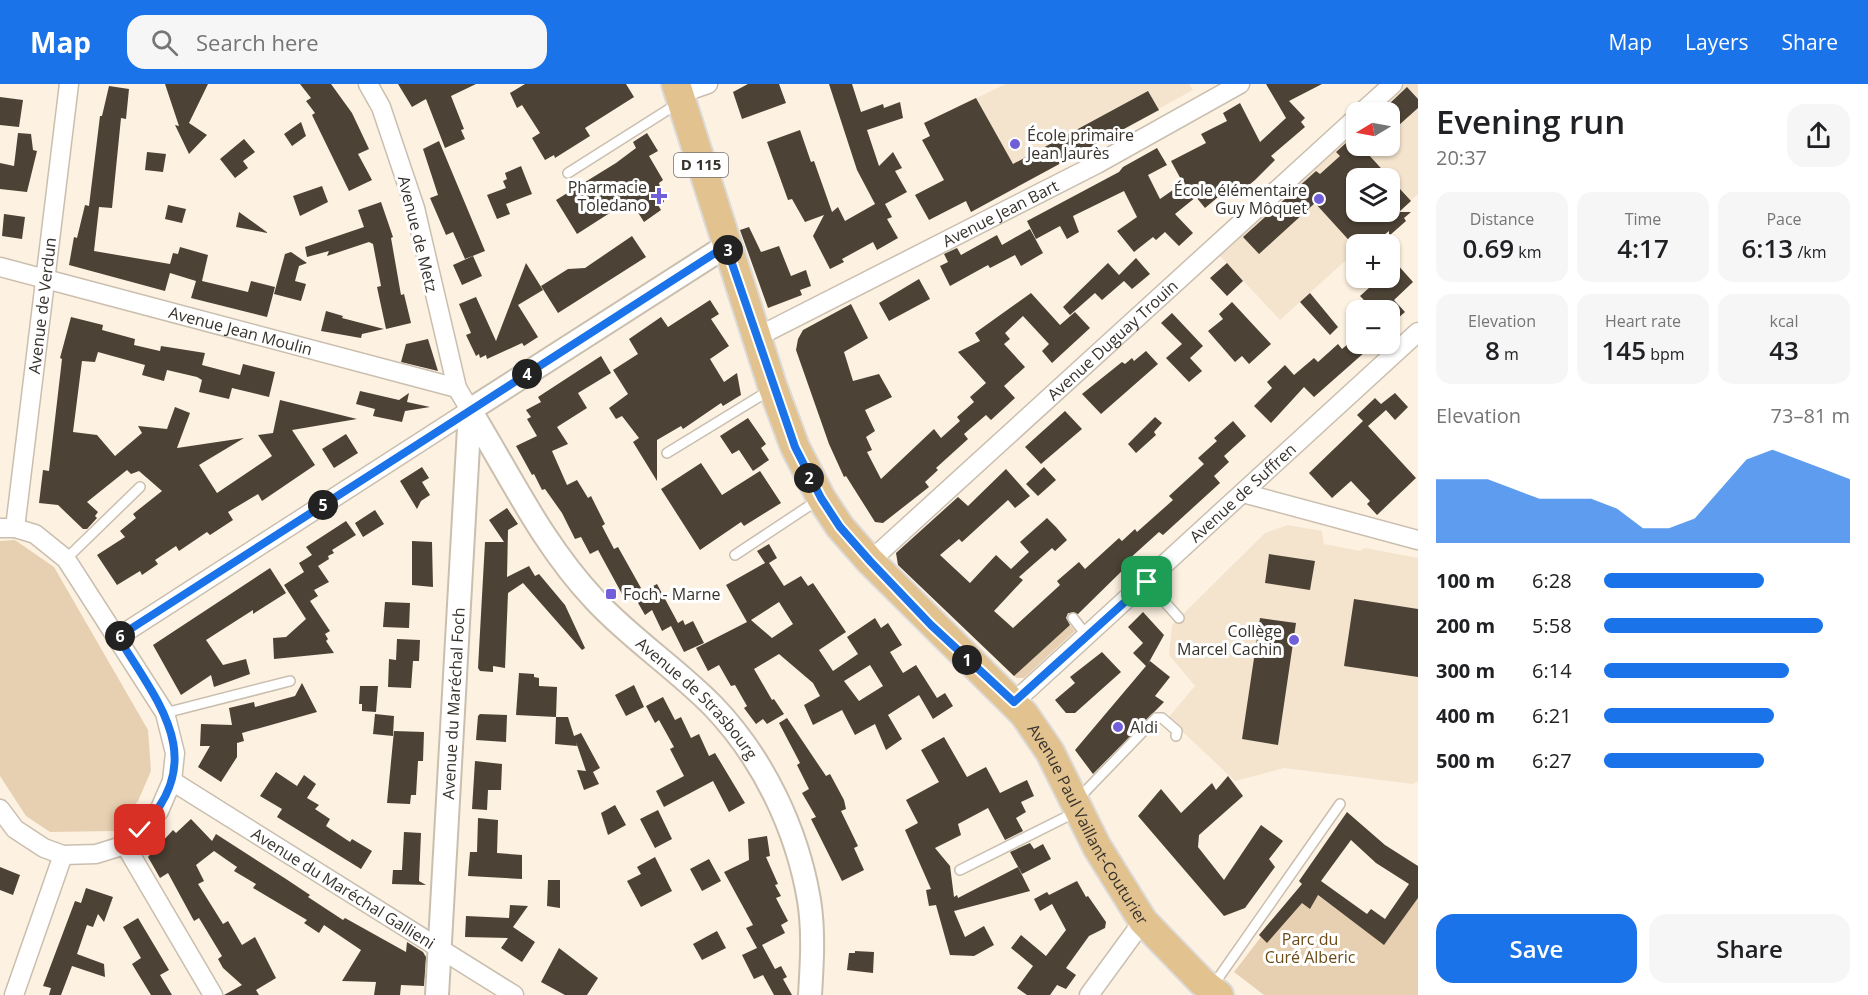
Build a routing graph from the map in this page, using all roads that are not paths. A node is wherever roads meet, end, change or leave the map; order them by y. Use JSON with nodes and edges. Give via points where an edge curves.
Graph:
{"nodes":[{"id":1,"x":69,"y":84,"type":"edge"},
{"id":2,"x":368,"y":84,"type":"edge"},
{"id":3,"x":708,"y":84,"type":"edge"},
{"id":4,"x":1240,"y":84,"type":"edge"},
{"id":5,"x":1393,"y":84,"type":"edge"},
{"id":6,"x":678,"y":93,"type":"edge"},
{"id":7,"x":1373,"y":102,"type":"edge"},
{"id":8,"x":1346,"y":127,"type":"edge"},
{"id":9,"x":568,"y":173,"type":"dead end"},
{"id":10,"x":726,"y":246,"type":"junction"},
{"id":11,"x":0,"y":267,"type":"edge"},
{"id":12,"x":46,"y":278,"type":"junction"},
{"id":13,"x":1418,"y":332,"type":"edge"},
{"id":14,"x":757,"y":337,"type":"junction"},
{"id":15,"x":457,"y":388,"type":"junction"},
{"id":16,"x":773,"y":388,"type":"junction"},
{"id":17,"x":470,"y":410,"type":"junction"},
{"id":18,"x":491,"y":446,"type":"junction"},
{"id":19,"x":467,"y":451,"type":"junction"},
{"id":20,"x":667,"y":453,"type":"dead end"},
{"id":21,"x":140,"y":487,"type":"dead end"},
{"id":22,"x":1243,"y":493,"type":"junction"},
{"id":23,"x":821,"y":498,"type":"junction"},
{"id":24,"x":7,"y":528,"type":"edge"},
{"id":25,"x":1418,"y":540,"type":"edge"},
{"id":26,"x":735,"y":555,"type":"dead end"},
{"id":27,"x":66,"y":559,"type":"junction"},
{"id":28,"x":870,"y":561,"type":"junction"},
{"id":29,"x":1147,"y":582,"type":"junction"},
{"id":30,"x":1073,"y":618,"type":"dead end"},
{"id":31,"x":1179,"y":618,"type":"dead end"},
{"id":32,"x":1087,"y":636,"type":"junction"},
{"id":33,"x":118,"y":637,"type":"junction"},
{"id":34,"x":290,"y":681,"type":"dead end"},
{"id":35,"x":1014,"y":702,"type":"junction"},
{"id":36,"x":165,"y":713,"type":"junction"},
{"id":37,"x":1176,"y":736,"type":"dead end"},
{"id":38,"x":172,"y":781,"type":"junction"},
{"id":39,"x":1340,"y":804,"type":"dead end"},
{"id":40,"x":1077,"y":806,"type":"junction"},
{"id":41,"x":0,"y":809,"type":"edge"},
{"id":42,"x":125,"y":845,"type":"junction"},
{"id":43,"x":63,"y":855,"type":"junction"},
{"id":44,"x":960,"y":870,"type":"dead end"},
{"id":45,"x":1143,"y":921,"type":"junction"},
{"id":46,"x":440,"y":948,"type":"junction"},
{"id":47,"x":1215,"y":992,"type":"edge"},
{"id":48,"x":14,"y":995,"type":"edge"},
{"id":49,"x":213,"y":995,"type":"edge"},
{"id":50,"x":437,"y":995,"type":"edge"},
{"id":51,"x":514,"y":995,"type":"edge"},
{"id":52,"x":810,"y":995,"type":"edge"},
{"id":53,"x":1089,"y":995,"type":"edge"}],
"edges":[{"from":1,"to":12,"type":"street","name":"Avenue de Verdun"},
{"from":2,"to":15,"type":"street","name":"Avenue de Metz","via":[[381,107],[415,208]]},
{"from":3,"to":6,"type":"street"},
{"from":4,"to":14,"type":"street","name":"Avenue Jean Bart","via":[[1097,164]]},
{"from":5,"to":7,"type":"street"},
{"from":6,"to":9,"type":"lane"},
{"from":6,"to":10,"type":"main road","name":"Avenue Paul Vaillant-Couturier","number":"D 115"},
{"from":8,"to":28,"type":"street","name":"Avenue Duguay Trouin"},
{"from":10,"to":14,"type":"main road","name":"Avenue Paul Vaillant-Couturier","number":"D 115"},
{"from":10,"to":17,"type":"street"},
{"from":11,"to":12,"type":"street","name":"Avenue Jean Moulin"},
{"from":12,"to":15,"type":"street","name":"Avenue Jean Moulin"},
{"from":12,"to":24,"type":"street","name":"Avenue de Verdun"},
{"from":13,"to":22,"type":"street","name":"Avenue de Suffren"},
{"from":14,"to":16,"type":"main road","name":"Avenue Paul Vaillant-Couturier","number":"D 115"},
{"from":15,"to":17,"type":"street"},
{"from":16,"to":20,"type":"lane"},
{"from":16,"to":23,"type":"main road","name":"Avenue Paul Vaillant-Couturier","number":"D 115","via":[[795,447]]},
{"from":17,"to":18,"type":"street","name":"Avenue de Strasbourg"},
{"from":17,"to":19,"type":"street","name":"Avenue du Maréchal Foch"},
{"from":17,"to":33,"type":"street"},
{"from":18,"to":19,"type":"street"},
{"from":18,"to":52,"type":"street","name":"Avenue de Strasbourg","via":[[557,555],[595,600],[714,707],[754,759],[795,843],[809,899]]},
{"from":19,"to":46,"type":"street","name":"Avenue du Maréchal Foch"},
{"from":21,"to":27,"type":"lane"},
{"from":22,"to":25,"type":"street"},
{"from":22,"to":29,"type":"street","name":"Avenue de Suffren"},
{"from":23,"to":26,"type":"lane"},
{"from":23,"to":28,"type":"main road","name":"Avenue Paul Vaillant-Couturier","number":"D 115"},
{"from":24,"to":27,"type":"street","via":[[35,534]]},
{"from":27,"to":33,"type":"street"},
{"from":28,"to":35,"type":"main road","name":"Avenue Paul Vaillant-Couturier","number":"D 115","via":[[931,625]]},
{"from":29,"to":31,"type":"lane"},
{"from":29,"to":32,"type":"street","name":"Avenue de Suffren"},
{"from":30,"to":32,"type":"lane"},
{"from":32,"to":35,"type":"street","name":"Avenue de Suffren"},
{"from":33,"to":36,"type":"street"},
{"from":34,"to":36,"type":"lane"},
{"from":35,"to":40,"type":"main road","name":"Avenue Paul Vaillant-Couturier","number":"D 115","via":[[1050,753]]},
{"from":36,"to":38,"type":"street","via":[[174,753]]},
{"from":37,"to":40,"type":"lane","via":[[1177,731],[1162,718],[1156,718]]},
{"from":38,"to":42,"type":"street","via":[[159,811]]},
{"from":38,"to":46,"type":"street","name":"Avenue du Maréchal Gallieni"},
{"from":39,"to":47,"type":"lane"},
{"from":40,"to":44,"type":"lane"},
{"from":40,"to":45,"type":"main road","name":"Avenue Paul Vaillant-Couturier","number":"D 115","via":[[1102,856]]},
{"from":41,"to":43,"type":"street","via":[[15,829]]},
{"from":42,"to":43,"type":"street","via":[[96,854]]},
{"from":42,"to":49,"type":"street"},
{"from":43,"to":48,"type":"street"},
{"from":45,"to":47,"type":"main road","name":"Avenue Paul Vaillant-Couturier","number":"D 115"},
{"from":45,"to":53,"type":"street"},
{"from":46,"to":50,"type":"street","name":"Avenue du Maréchal Foch"},
{"from":46,"to":51,"type":"street","name":"Avenue du Maréchal Gallieni"}]}
